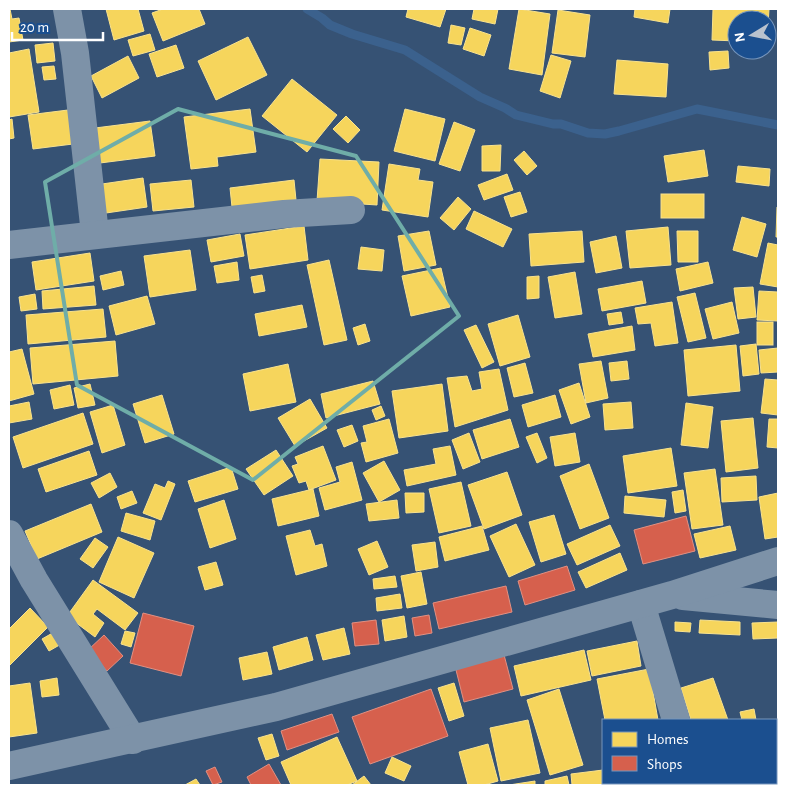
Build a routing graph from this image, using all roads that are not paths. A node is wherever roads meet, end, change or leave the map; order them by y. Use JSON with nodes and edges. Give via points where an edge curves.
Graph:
{"nodes":[{"id":1,"x":67,"y":9,"type":"edge"},
{"id":2,"x":350,"y":210,"type":"dead end"},
{"id":3,"x":95,"y":234,"type":"junction"},
{"id":4,"x":9,"y":245,"type":"edge"},
{"id":5,"x":9,"y":534,"type":"edge"},
{"id":6,"x":778,"y":561,"type":"edge"},
{"id":7,"x":672,"y":595,"type":"junction"},
{"id":8,"x":641,"y":604,"type":"junction"},
{"id":9,"x":778,"y":605,"type":"edge"},
{"id":10,"x":676,"y":719,"type":"edge"},
{"id":11,"x":133,"y":740,"type":"junction"},
{"id":12,"x":9,"y":766,"type":"edge"}],
"edges":[{"from":1,"to":3,"type":"street","via":[[75,53]]},
{"from":2,"to":3,"type":"street"},
{"from":3,"to":4,"type":"street"},
{"from":5,"to":11,"type":"street"},
{"from":6,"to":7,"type":"street"},
{"from":7,"to":8,"type":"street"},
{"from":7,"to":9,"type":"street"},
{"from":8,"to":10,"type":"street"},
{"from":8,"to":11,"type":"street","via":[[276,707]]},
{"from":11,"to":12,"type":"street"}]}
